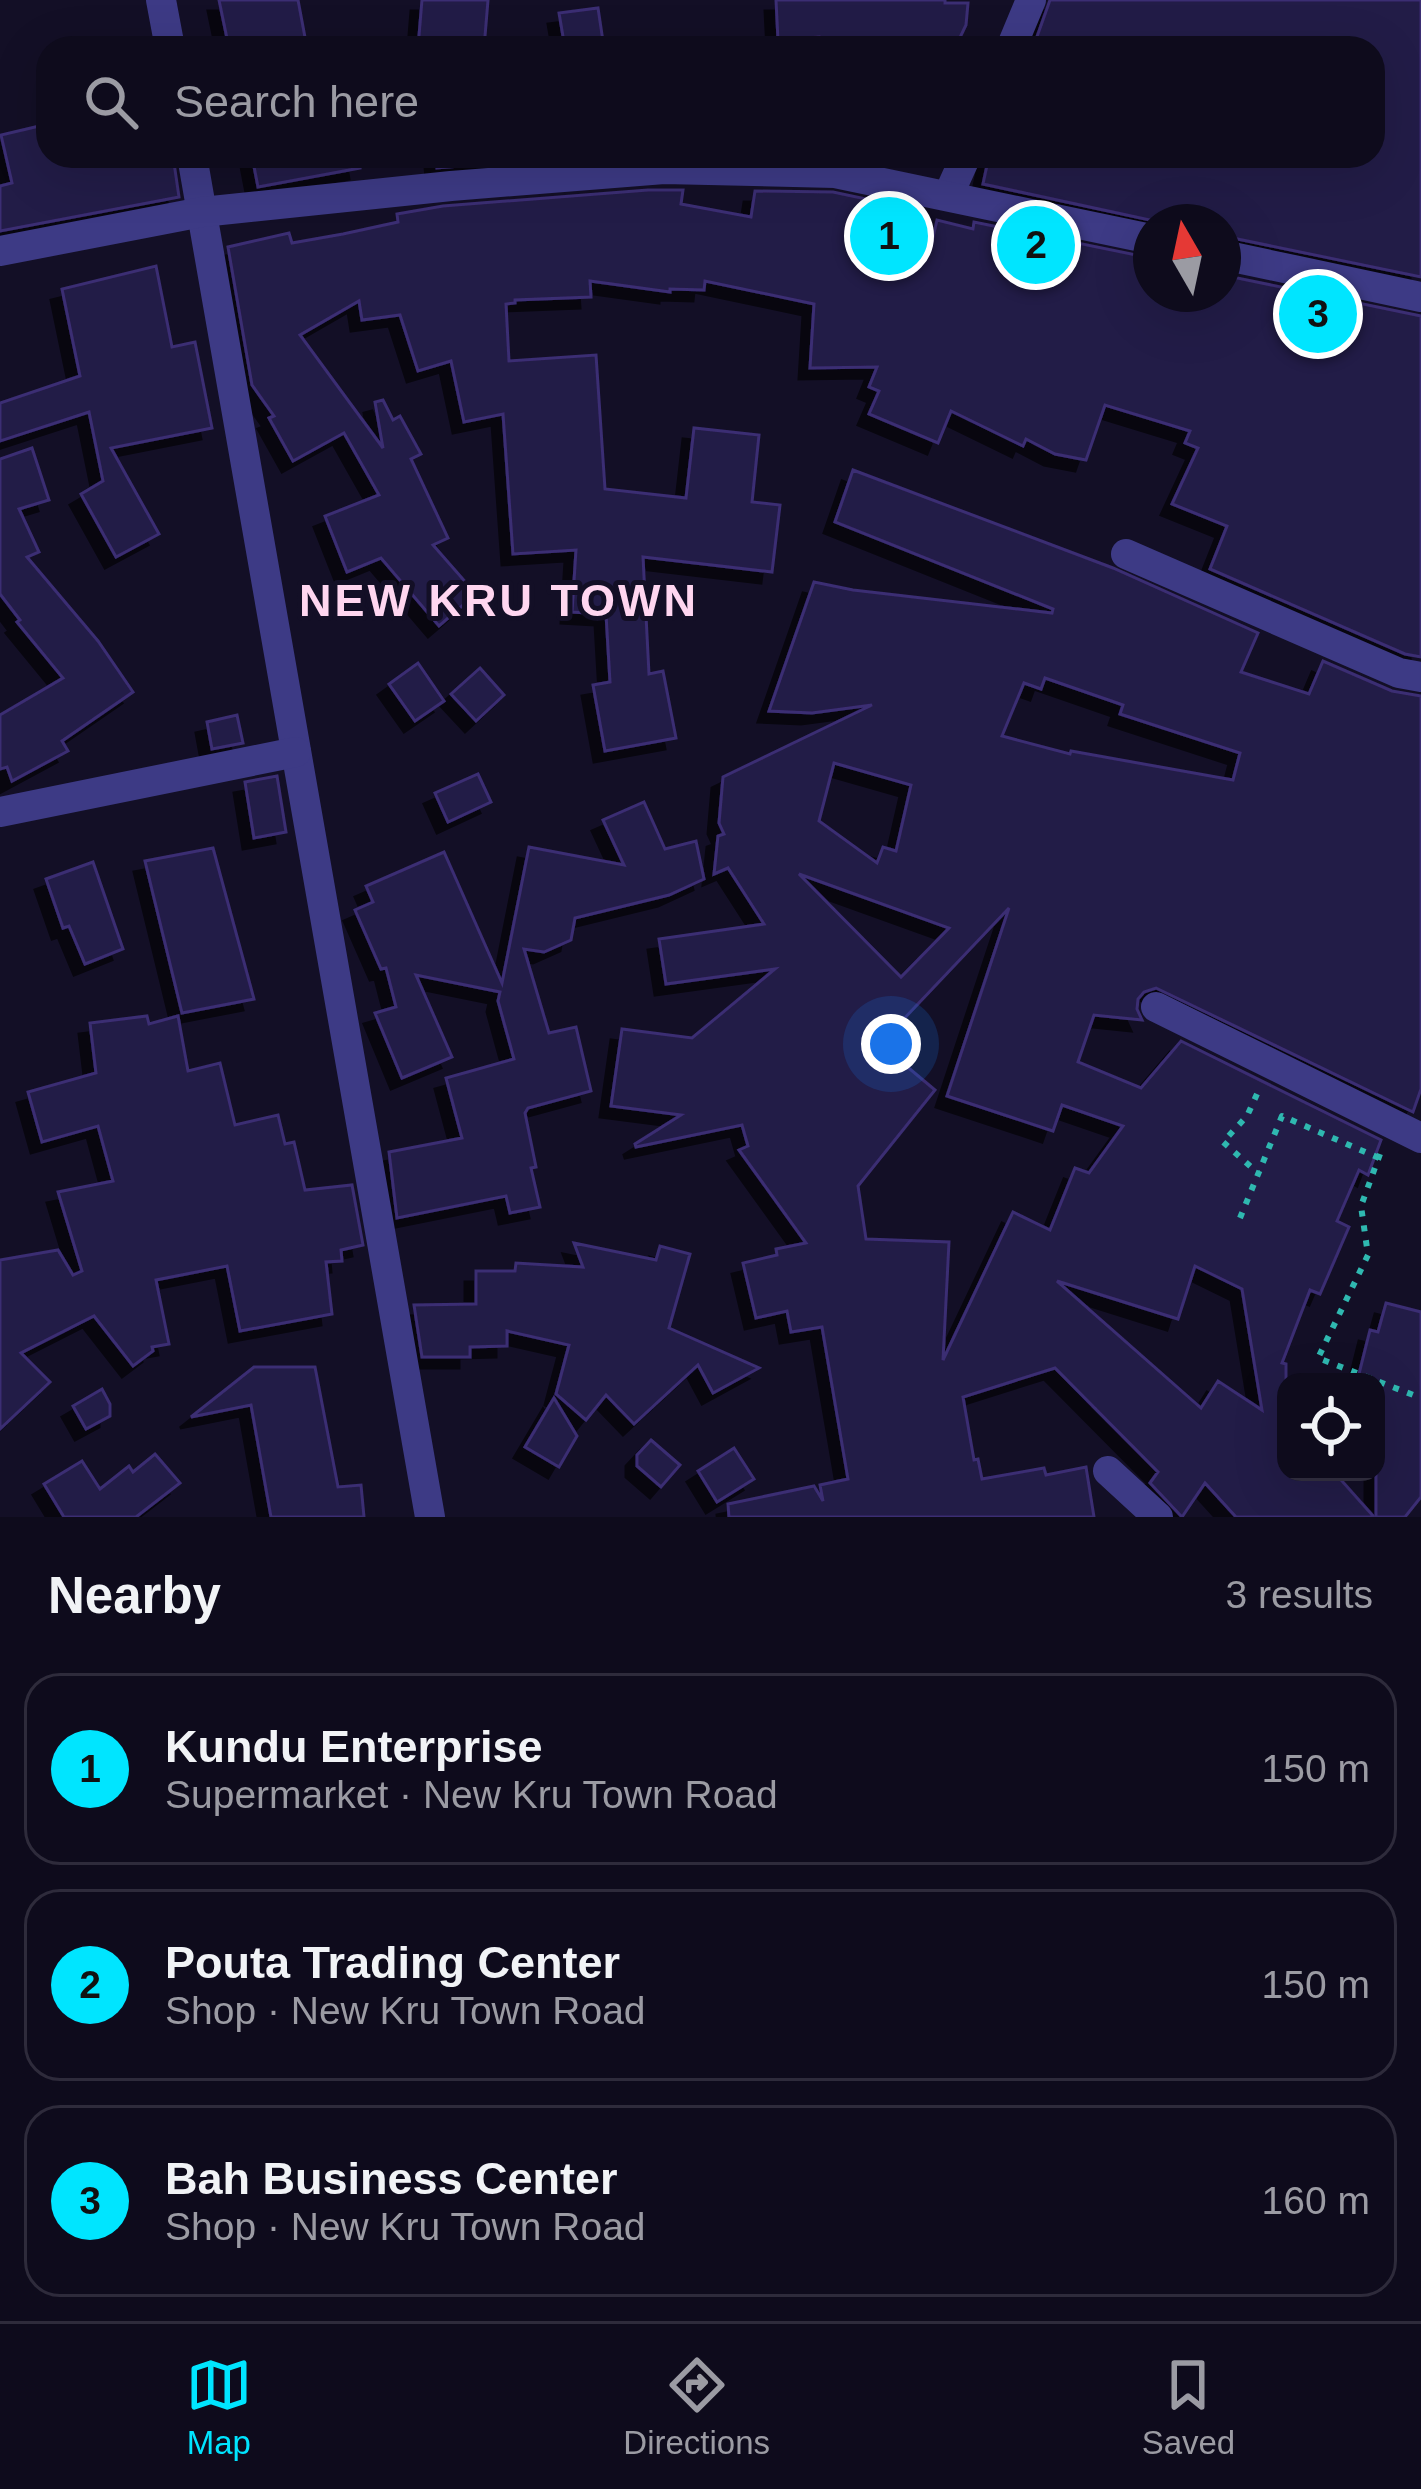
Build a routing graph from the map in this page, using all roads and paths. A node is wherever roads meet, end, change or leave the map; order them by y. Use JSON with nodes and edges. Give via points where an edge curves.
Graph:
{"nodes":[{"id":1,"x":161,"y":0,"type":"edge"},
{"id":2,"x":1031,"y":0,"type":"edge"},
{"id":3,"x":168,"y":36,"type":"edge"},
{"id":4,"x":1016,"y":36,"type":"edge"},
{"id":5,"x":193,"y":168,"type":"edge"},
{"id":6,"x":960,"y":168,"type":"edge"},
{"id":7,"x":948,"y":196,"type":"junction"},
{"id":8,"x":202,"y":212,"type":"junction"},
{"id":9,"x":1133,"y":235,"type":"edge"},
{"id":10,"x":0,"y":250,"type":"edge"},
{"id":11,"x":1241,"y":258,"type":"edge"},
{"id":12,"x":1421,"y":296,"type":"edge"},
{"id":13,"x":1126,"y":554,"type":"dead end"},
{"id":14,"x":1421,"y":677,"type":"edge"},
{"id":15,"x":296,"y":752,"type":"junction"},
{"id":16,"x":0,"y":812,"type":"edge"},
{"id":17,"x":1156,"y":1007,"type":"dead end"},
{"id":18,"x":1268,"y":1062,"type":"junction"},
{"id":19,"x":1391,"y":1122,"type":"junction"},
{"id":20,"x":1421,"y":1138,"type":"edge"},
{"id":21,"x":1378,"y":1157,"type":"junction"},
{"id":22,"x":1258,"y":1174,"type":"junction"},
{"id":23,"x":1240,"y":1218,"type":"dead end"},
{"id":24,"x":1421,"y":1398,"type":"edge"},
{"id":25,"x":1108,"y":1471,"type":"dead end"},
{"id":26,"x":430,"y":1517,"type":"edge"},
{"id":27,"x":1158,"y":1517,"type":"edge"}],
"edges":[{"from":1,"to":3,"type":"street"},
{"from":2,"to":4,"type":"street"},
{"from":5,"to":8,"type":"street"},
{"from":6,"to":7,"type":"street"},
{"from":7,"to":8,"type":"street","via":[[835,173],[664,169]]},
{"from":7,"to":9,"type":"street"},
{"from":8,"to":10,"type":"street"},
{"from":8,"to":15,"type":"street"},
{"from":11,"to":12,"type":"street"},
{"from":13,"to":14,"type":"street"},
{"from":15,"to":16,"type":"street"},
{"from":15,"to":26,"type":"street"},
{"from":17,"to":18,"type":"street"},
{"from":18,"to":19,"type":"street"},
{"from":18,"to":22,"type":"path","via":[[1247,1116],[1223,1142]]},
{"from":19,"to":20,"type":"street"},
{"from":19,"to":21,"type":"path"},
{"from":21,"to":22,"type":"path","via":[[1282,1116]]},
{"from":21,"to":24,"type":"path","via":[[1361,1206],[1368,1255],[1318,1358]]},
{"from":22,"to":23,"type":"path"},
{"from":25,"to":27,"type":"street"}]}
